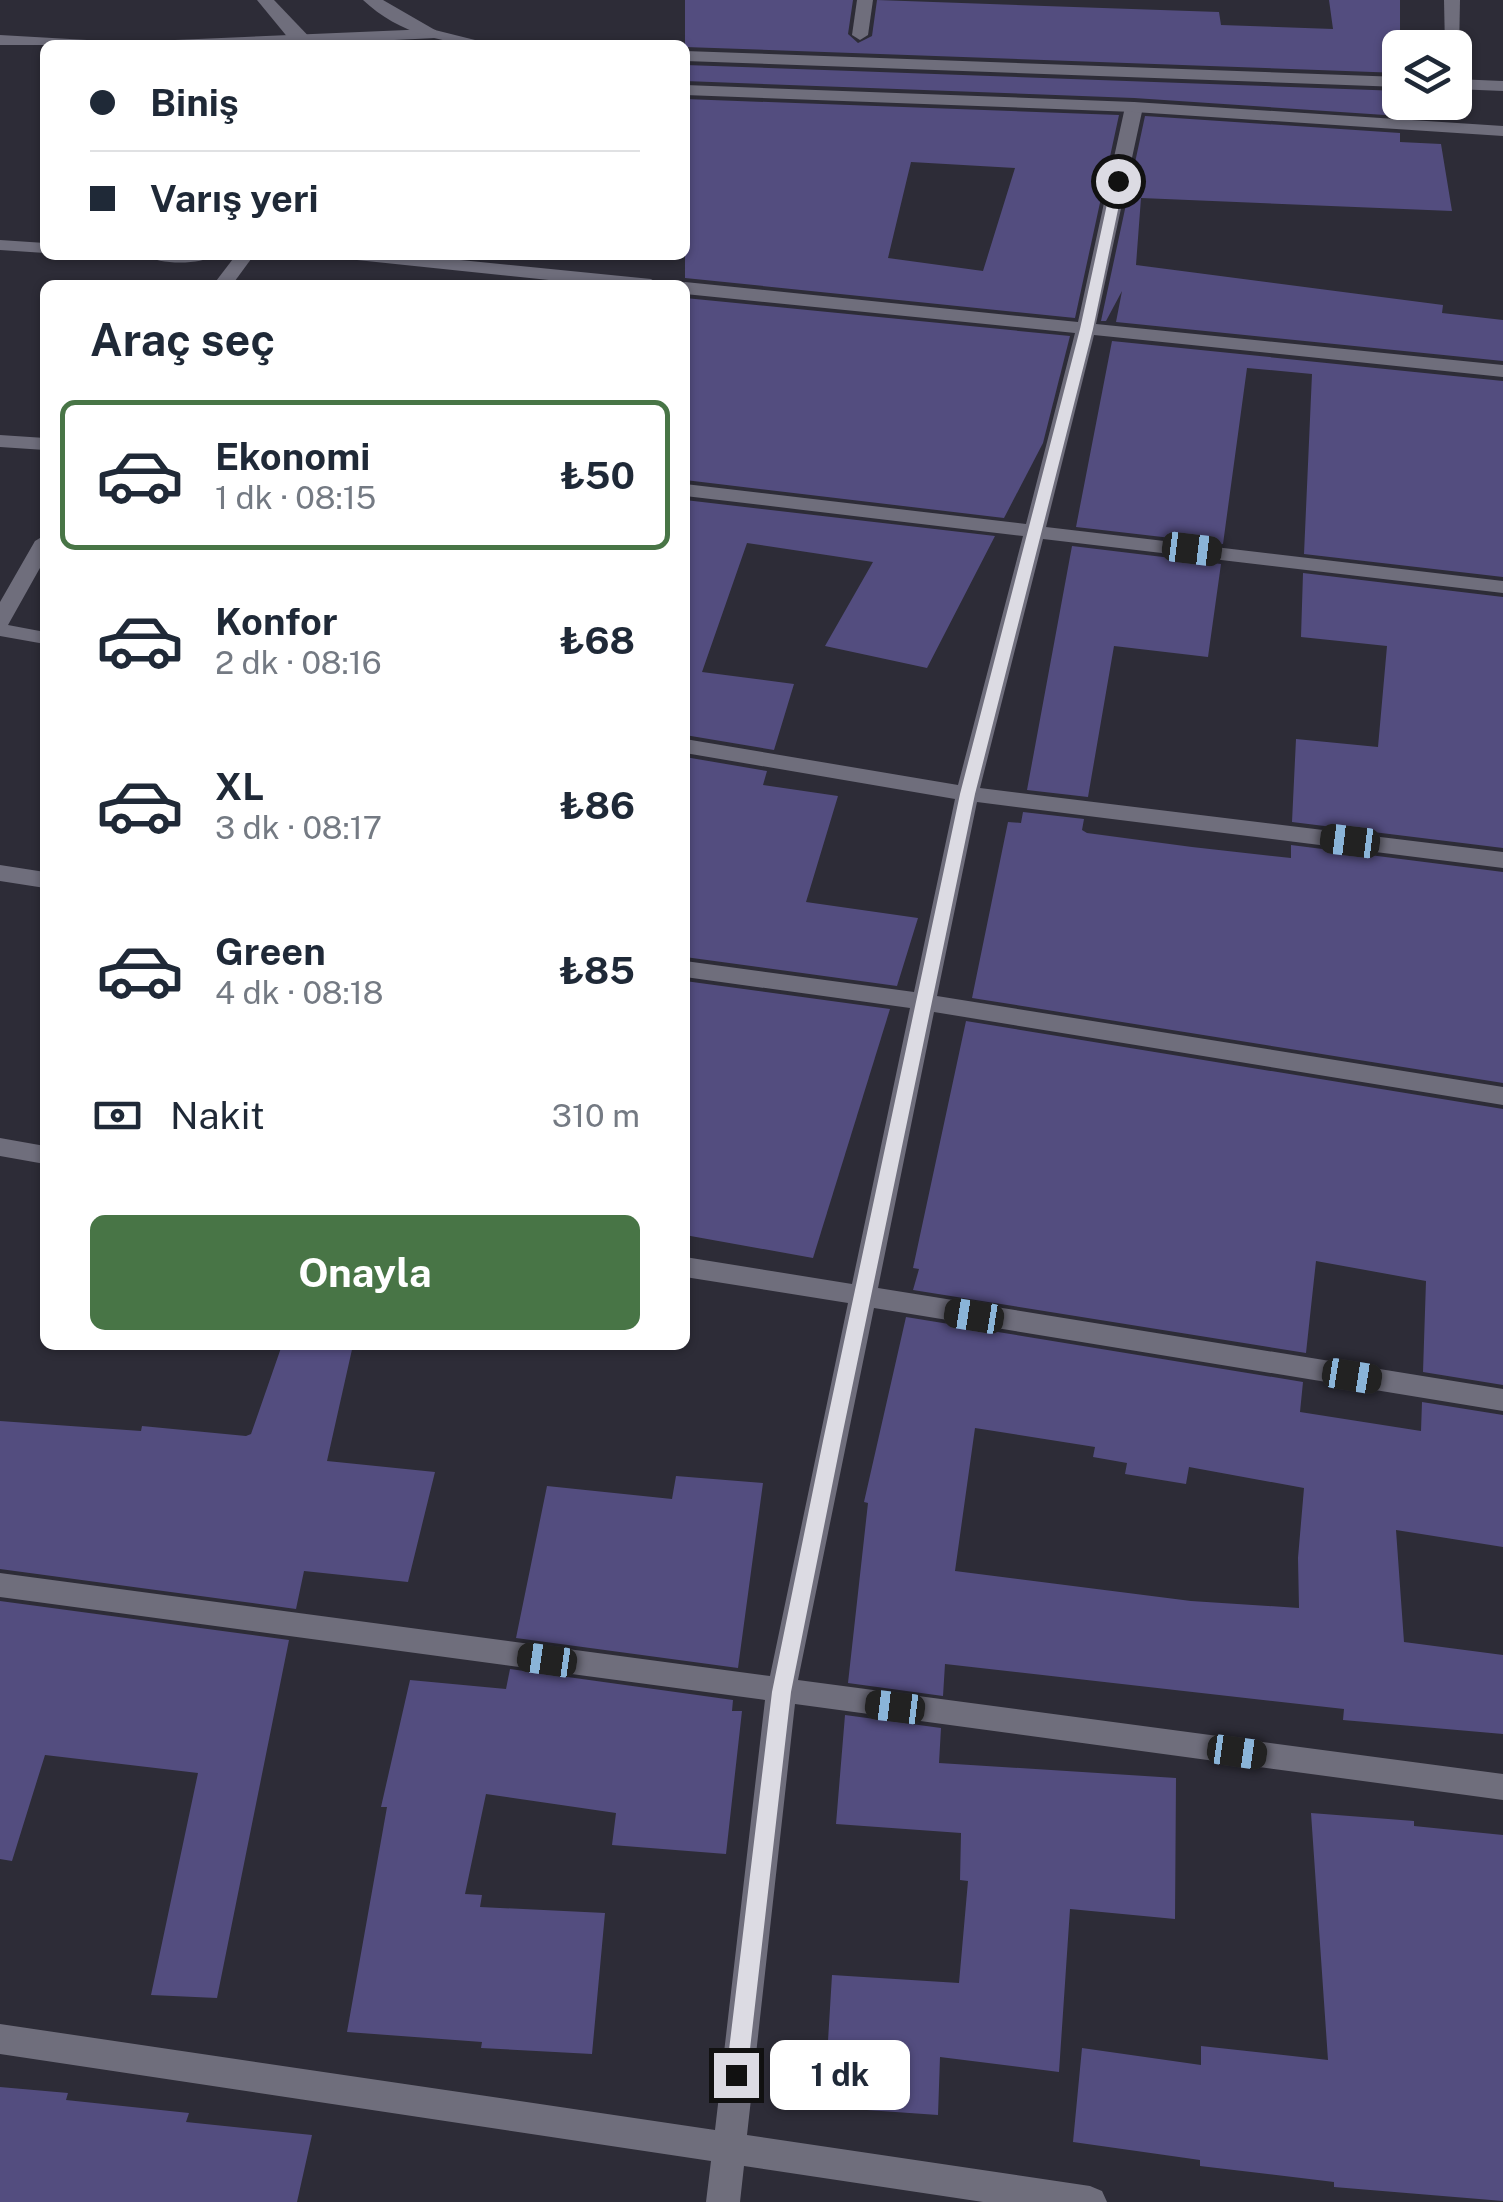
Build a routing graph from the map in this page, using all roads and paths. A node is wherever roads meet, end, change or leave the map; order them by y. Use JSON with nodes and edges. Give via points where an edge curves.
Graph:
{"nodes":[{"id":1,"x":265,"y":0,"type":"edge"},
{"id":2,"x":371,"y":0,"type":"edge"},
{"id":3,"x":865,"y":0,"type":"edge"},
{"id":4,"x":1452,"y":0,"type":"edge"},
{"id":5,"x":1453,"y":30,"type":"edge"},
{"id":6,"x":430,"y":34,"type":"junction"},
{"id":7,"x":860,"y":34,"type":"dead end"},
{"id":8,"x":0,"y":40,"type":"edge"},
{"id":9,"x":302,"y":40,"type":"edge"},
{"id":10,"x":347,"y":40,"type":"edge"},
{"id":11,"x":419,"y":40,"type":"edge"},
{"id":12,"x":462,"y":40,"type":"edge"},
{"id":13,"x":40,"y":42,"type":"edge"},
{"id":14,"x":690,"y":56,"type":"edge"},
{"id":15,"x":1382,"y":81,"type":"edge"},
{"id":16,"x":1472,"y":85,"type":"edge"},
{"id":17,"x":1503,"y":86,"type":"edge"},
{"id":18,"x":690,"y":90,"type":"edge"},
{"id":19,"x":1134,"y":107,"type":"junction"},
{"id":20,"x":1503,"y":131,"type":"edge"},
{"id":21,"x":0,"y":244,"type":"edge"},
{"id":22,"x":40,"y":248,"type":"edge"},
{"id":23,"x":241,"y":260,"type":"edge"},
{"id":24,"x":406,"y":260,"type":"edge"},
{"id":25,"x":226,"y":280,"type":"edge"},
{"id":26,"x":602,"y":280,"type":"edge"},
{"id":27,"x":690,"y":289,"type":"edge"},
{"id":28,"x":1086,"y":329,"type":"junction"},
{"id":29,"x":1503,"y":372,"type":"edge"},
{"id":30,"x":0,"y":441,"type":"edge"},
{"id":31,"x":40,"y":444,"type":"edge"},
{"id":32,"x":690,"y":491,"type":"edge"},
{"id":33,"x":1036,"y":530,"type":"junction"},
{"id":34,"x":40,"y":549,"type":"edge"},
{"id":35,"x":1503,"y":587,"type":"edge"},
{"id":36,"x":0,"y":621,"type":"edge"},
{"id":37,"x":0,"y":630,"type":"edge"},
{"id":38,"x":40,"y":637,"type":"edge"},
{"id":39,"x":690,"y":747,"type":"edge"},
{"id":40,"x":968,"y":794,"type":"junction"},
{"id":41,"x":1503,"y":860,"type":"edge"},
{"id":42,"x":0,"y":874,"type":"edge"},
{"id":43,"x":40,"y":879,"type":"edge"},
{"id":44,"x":690,"y":970,"type":"edge"},
{"id":45,"x":924,"y":1002,"type":"junction"},
{"id":46,"x":1503,"y":1096,"type":"edge"},
{"id":47,"x":0,"y":1147,"type":"edge"},
{"id":48,"x":40,"y":1154,"type":"edge"},
{"id":49,"x":690,"y":1268,"type":"edge"},
{"id":50,"x":861,"y":1298,"type":"junction"},
{"id":51,"x":1503,"y":1400,"type":"edge"},
{"id":52,"x":0,"y":1585,"type":"edge"},
{"id":53,"x":782,"y":1692,"type":"junction"},
{"id":54,"x":1503,"y":1787,"type":"edge"},
{"id":55,"x":0,"y":2039,"type":"edge"},
{"id":56,"x":728,"y":2151,"type":"junction"},
{"id":57,"x":724,"y":2202,"type":"edge"},
{"id":58,"x":1090,"y":2202,"type":"edge"}],
"edges":[{"from":1,"to":9,"type":"street"},
{"from":2,"to":6,"type":"street"},
{"from":3,"to":7,"type":"street"},
{"from":4,"to":5,"type":"street"},
{"from":6,"to":10,"type":"street"},
{"from":6,"to":11,"type":"street"},
{"from":6,"to":12,"type":"street"},
{"from":8,"to":13,"type":"street"},
{"from":14,"to":15,"type":"street"},
{"from":16,"to":17,"type":"street"},
{"from":18,"to":19,"type":"street"},
{"from":19,"to":20,"type":"street"},
{"from":19,"to":28,"type":"street"},
{"from":21,"to":22,"type":"street"},
{"from":23,"to":25,"type":"street"},
{"from":24,"to":26,"type":"street"},
{"from":27,"to":28,"type":"street"},
{"from":28,"to":29,"type":"street"},
{"from":28,"to":33,"type":"street"},
{"from":30,"to":31,"type":"street"},
{"from":32,"to":33,"type":"street"},
{"from":33,"to":35,"type":"street"},
{"from":33,"to":40,"type":"street"},
{"from":34,"to":36,"type":"street"},
{"from":37,"to":38,"type":"street"},
{"from":39,"to":40,"type":"street"},
{"from":40,"to":41,"type":"street"},
{"from":40,"to":45,"type":"street"},
{"from":42,"to":43,"type":"street"},
{"from":44,"to":45,"type":"street"},
{"from":45,"to":46,"type":"street"},
{"from":45,"to":50,"type":"street"},
{"from":47,"to":48,"type":"street"},
{"from":49,"to":50,"type":"street"},
{"from":50,"to":51,"type":"street"},
{"from":50,"to":53,"type":"street"},
{"from":52,"to":53,"type":"street"},
{"from":53,"to":54,"type":"street"},
{"from":53,"to":56,"type":"street"},
{"from":55,"to":56,"type":"street"},
{"from":56,"to":57,"type":"street"},
{"from":56,"to":58,"type":"street"}]}
